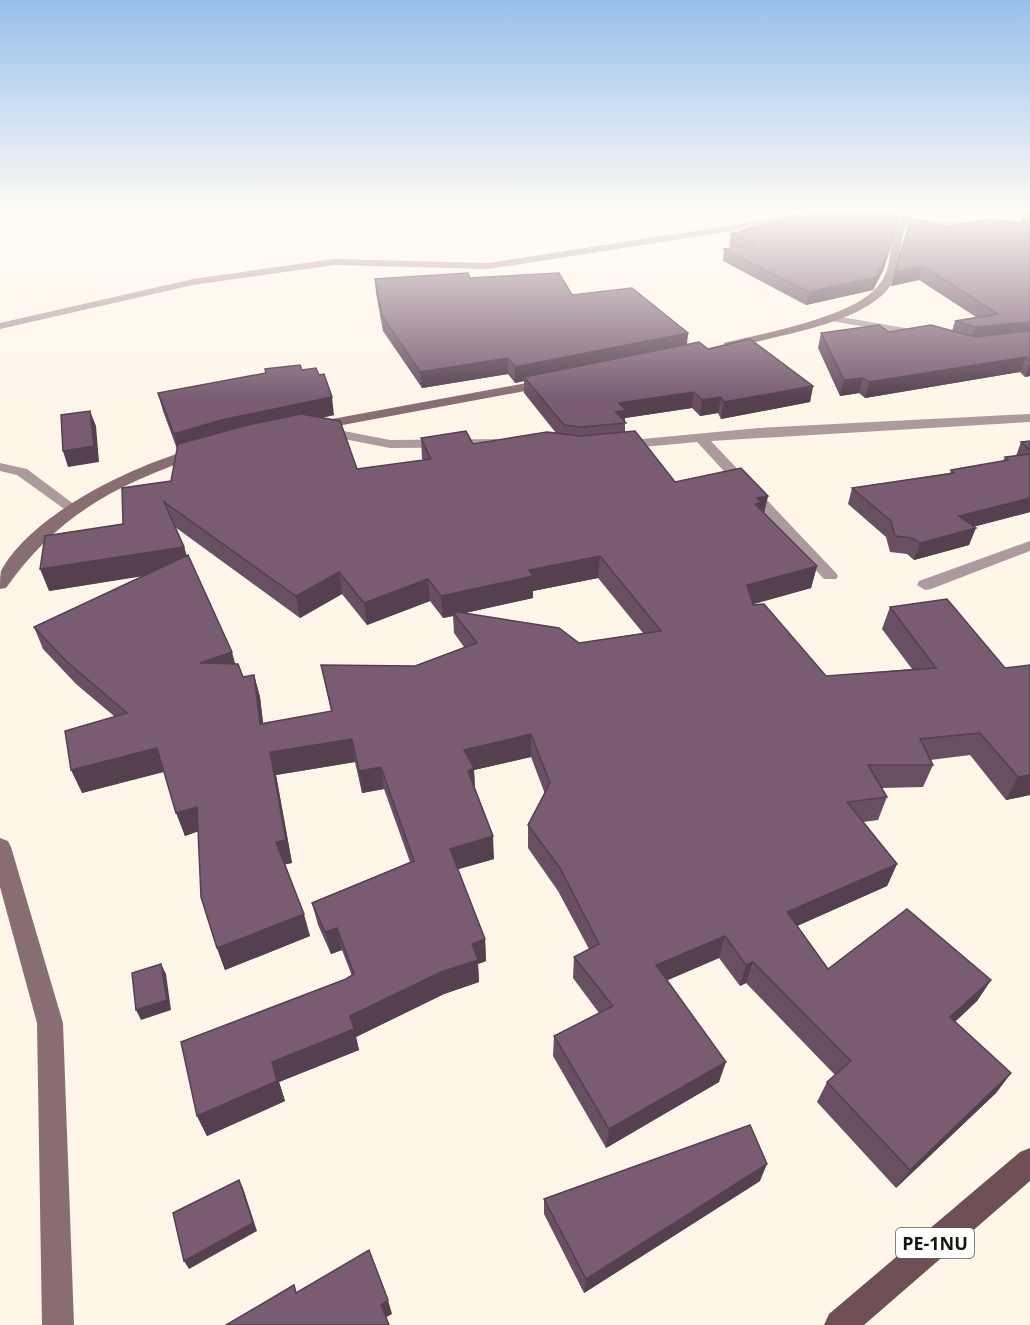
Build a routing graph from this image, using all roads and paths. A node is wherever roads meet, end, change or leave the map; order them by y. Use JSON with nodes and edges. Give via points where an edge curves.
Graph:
{"nodes":[{"id":1,"x":243,"y":275,"type":"edge"},
{"id":2,"x":888,"y":275,"type":"edge"},
{"id":3,"x":830,"y":318,"type":"junction"},
{"id":4,"x":0,"y":326,"type":"edge"},
{"id":5,"x":943,"y":339,"type":"edge"},
{"id":6,"x":719,"y":347,"type":"edge"},
{"id":7,"x":559,"y":381,"type":"edge"},
{"id":8,"x":1030,"y":418,"type":"edge"},
{"id":9,"x":306,"y":428,"type":"joint"},
{"id":10,"x":700,"y":437,"type":"junction"},
{"id":11,"x":526,"y":443,"type":"edge"},
{"id":12,"x":602,"y":447,"type":"edge"},
{"id":13,"x":209,"y":448,"type":"edge"},
{"id":14,"x":0,"y":467,"type":"edge"},
{"id":15,"x":72,"y":508,"type":"junction"},
{"id":16,"x":1030,"y":546,"type":"edge"},
{"id":17,"x":830,"y":576,"type":"dead end"},
{"id":18,"x":0,"y":584,"type":"edge"},
{"id":19,"x":925,"y":585,"type":"dead end"},
{"id":20,"x":0,"y":847,"type":"edge"},
{"id":21,"x":1030,"y":1162,"type":"edge"},
{"id":22,"x":58,"y":1325,"type":"edge"},
{"id":23,"x":840,"y":1325,"type":"edge"}],
"edges":[{"from":1,"to":4,"type":"street","via":[[193,282]]},
{"from":2,"to":3,"type":"main road","via":[[872,300]]},
{"from":3,"to":5,"type":"street"},
{"from":3,"to":6,"type":"main road"},
{"from":7,"to":9,"type":"main road"},
{"from":8,"to":10,"type":"street"},
{"from":9,"to":11,"type":"street","via":[[390,444]]},
{"from":10,"to":12,"type":"street"},
{"from":10,"to":17,"type":"street"},
{"from":13,"to":15,"type":"main road","via":[[133,476]]},
{"from":14,"to":15,"type":"street","via":[[22,472]]},
{"from":15,"to":18,"type":"main road","via":[[18,556]]},
{"from":16,"to":19,"type":"street"},
{"from":20,"to":22,"type":"main road","via":[[50,1023]]},
{"from":21,"to":23,"type":"main road","number":"PE-1NU"}]}
